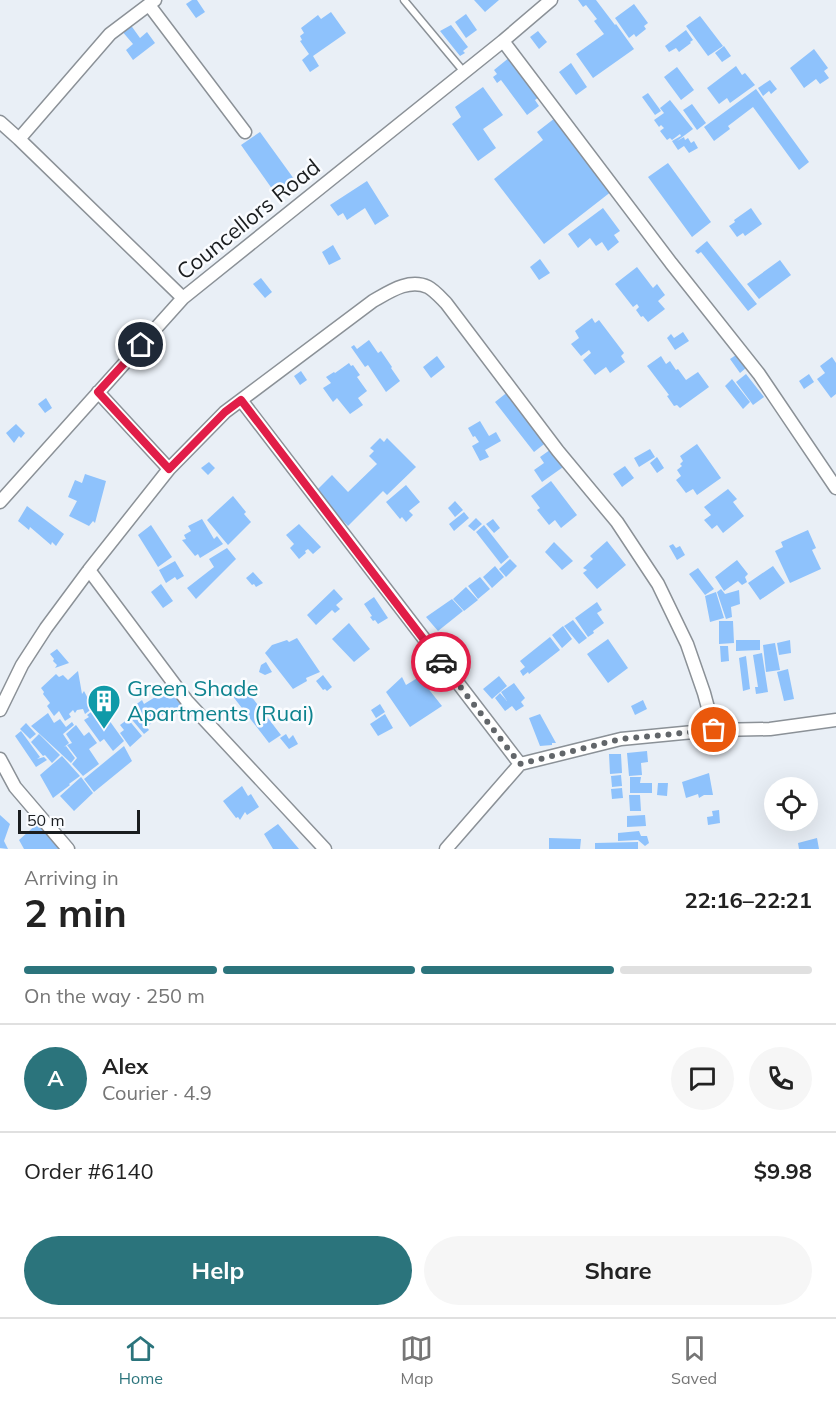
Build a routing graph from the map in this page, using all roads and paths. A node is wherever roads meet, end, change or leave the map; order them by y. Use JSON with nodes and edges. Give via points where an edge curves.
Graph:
{"nodes":[{"id":1,"x":404,"y":0,"type":"edge"},
{"id":2,"x":551,"y":0,"type":"edge"},
{"id":3,"x":152,"y":2,"type":"edge"},
{"id":4,"x":503,"y":41,"type":"junction"},
{"id":5,"x":464,"y":72,"type":"junction"},
{"id":6,"x":0,"y":122,"type":"edge"},
{"id":7,"x":245,"y":132,"type":"dead end"},
{"id":8,"x":19,"y":139,"type":"junction"},
{"id":9,"x":183,"y":298,"type":"junction"},
{"id":10,"x":98,"y":392,"type":"junction"},
{"id":11,"x":241,"y":400,"type":"junction"},
{"id":12,"x":169,"y":469,"type":"junction"},
{"id":13,"x":836,"y":487,"type":"edge"},
{"id":14,"x":0,"y":502,"type":"edge"},
{"id":15,"x":89,"y":570,"type":"junction"},
{"id":16,"x":0,"y":710,"type":"edge"},
{"id":17,"x":836,"y":720,"type":"edge"},
{"id":18,"x":714,"y":730,"type":"junction"},
{"id":19,"x":0,"y":759,"type":"edge"},
{"id":20,"x":520,"y":764,"type":"junction"},
{"id":21,"x":68,"y":849,"type":"edge"},
{"id":22,"x":325,"y":849,"type":"edge"},
{"id":23,"x":446,"y":849,"type":"edge"}],
"edges":[{"from":1,"to":5,"type":"lane"},
{"from":2,"to":4,"type":"street","name":"Councellors Road"},
{"from":3,"to":7,"type":"street"},
{"from":3,"to":8,"type":"street","via":[[110,34]]},
{"from":4,"to":5,"type":"street","name":"Councellors Road"},
{"from":4,"to":13,"type":"street","via":[[759,374]]},
{"from":5,"to":9,"type":"street","name":"Councellors Road"},
{"from":6,"to":8,"type":"street"},
{"from":8,"to":9,"type":"street"},
{"from":9,"to":10,"type":"street","name":"Councellors Road"},
{"from":10,"to":12,"type":"street"},
{"from":10,"to":14,"type":"street","name":"Councellors Road"},
{"from":11,"to":12,"type":"street"},
{"from":11,"to":18,"type":"street","via":[[373,301],[397,288],[414,284],[428,287],[446,303],[616,522],[658,584],[687,644]]},
{"from":11,"to":20,"type":"street"},
{"from":12,"to":15,"type":"street"},
{"from":15,"to":16,"type":"street","via":[[22,665]]},
{"from":15,"to":22,"type":"street","via":[[188,701]]},
{"from":17,"to":18,"type":"street","via":[[770,729]]},
{"from":18,"to":20,"type":"street","via":[[621,739]]},
{"from":19,"to":21,"type":"street","via":[[15,787]]},
{"from":20,"to":23,"type":"street"}]}
